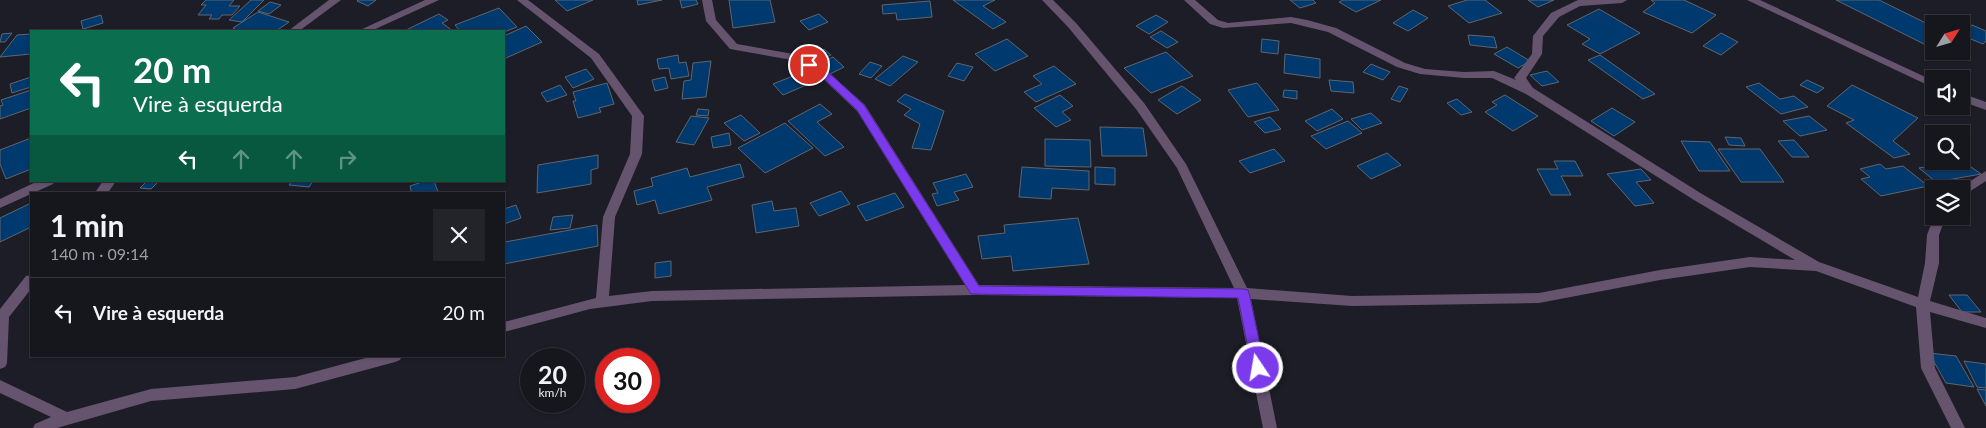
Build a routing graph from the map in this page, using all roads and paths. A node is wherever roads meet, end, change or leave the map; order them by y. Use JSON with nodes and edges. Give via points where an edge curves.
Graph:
{"nodes":[{"id":1,"x":336,"y":0,"type":"edge"},
{"id":2,"x":434,"y":0,"type":"edge"},
{"id":3,"x":522,"y":0,"type":"edge"},
{"id":4,"x":707,"y":0,"type":"edge"},
{"id":5,"x":1047,"y":0,"type":"edge"},
{"id":6,"x":1189,"y":0,"type":"edge"},
{"id":7,"x":1622,"y":0,"type":"edge"},
{"id":8,"x":1752,"y":0,"type":"edge"},
{"id":9,"x":294,"y":30,"type":"edge"},
{"id":10,"x":365,"y":30,"type":"edge"},
{"id":11,"x":1925,"y":81,"type":"edge"},
{"id":12,"x":1530,"y":91,"type":"junction"},
{"id":13,"x":1970,"y":101,"type":"edge"},
{"id":14,"x":1984,"y":107,"type":"edge"},
{"id":15,"x":1986,"y":175,"type":"edge"},
{"id":16,"x":47,"y":182,"type":"edge"},
{"id":17,"x":109,"y":182,"type":"edge"},
{"id":18,"x":1970,"y":187,"type":"edge"},
{"id":19,"x":102,"y":192,"type":"edge"},
{"id":20,"x":0,"y":204,"type":"edge"},
{"id":21,"x":1936,"y":225,"type":"edge"},
{"id":22,"x":1817,"y":266,"type":"junction"},
{"id":23,"x":30,"y":281,"type":"edge"},
{"id":24,"x":975,"y":290,"type":"junction"},
{"id":25,"x":1243,"y":293,"type":"junction"},
{"id":26,"x":602,"y":303,"type":"junction"},
{"id":27,"x":1923,"y":304,"type":"junction"},
{"id":28,"x":1986,"y":323,"type":"edge"},
{"id":29,"x":505,"y":327,"type":"edge"},
{"id":30,"x":391,"y":357,"type":"edge"},
{"id":31,"x":0,"y":363,"type":"edge"},
{"id":32,"x":0,"y":386,"type":"edge"},
{"id":33,"x":66,"y":418,"type":"junction"},
{"id":34,"x":40,"y":428,"type":"edge"},
{"id":35,"x":1270,"y":428,"type":"edge"},
{"id":36,"x":1958,"y":428,"type":"edge"}],
"edges":[{"from":1,"to":9,"type":"street"},
{"from":2,"to":10,"type":"street"},
{"from":3,"to":26,"type":"street","via":[[595,56],[638,116],[636,154],[609,217]]},
{"from":4,"to":24,"type":"street","via":[[711,21],[734,46],[795,58],[823,73],[861,108]]},
{"from":5,"to":25,"type":"street","via":[[1140,106],[1182,167]]},
{"from":6,"to":12,"type":"street","via":[[1214,22],[1227,26],[1291,20],[1307,23],[1332,30],[1401,65],[1424,72],[1494,74]]},
{"from":7,"to":12,"type":"street","via":[[1578,3],[1555,15],[1538,36],[1537,54],[1520,78]]},
{"from":8,"to":11,"type":"street"},
{"from":12,"to":22,"type":"street","via":[[1698,197]]},
{"from":13,"to":14,"type":"street"},
{"from":15,"to":18,"type":"street"},
{"from":16,"to":20,"type":"street"},
{"from":17,"to":19,"type":"street"},
{"from":21,"to":27,"type":"street"},
{"from":22,"to":25,"type":"street","via":[[1750,262],[1539,298],[1352,301]]},
{"from":22,"to":27,"type":"street"},
{"from":23,"to":31,"type":"street","via":[[2,316]]},
{"from":24,"to":25,"type":"street"},
{"from":24,"to":26,"type":"street","via":[[652,296]]},
{"from":25,"to":35,"type":"street"},
{"from":26,"to":29,"type":"street"},
{"from":27,"to":28,"type":"street"},
{"from":27,"to":36,"type":"street","via":[[1928,368]]},
{"from":30,"to":33,"type":"street","via":[[295,383],[151,395]]},
{"from":32,"to":33,"type":"street"},
{"from":33,"to":34,"type":"street"}]}
